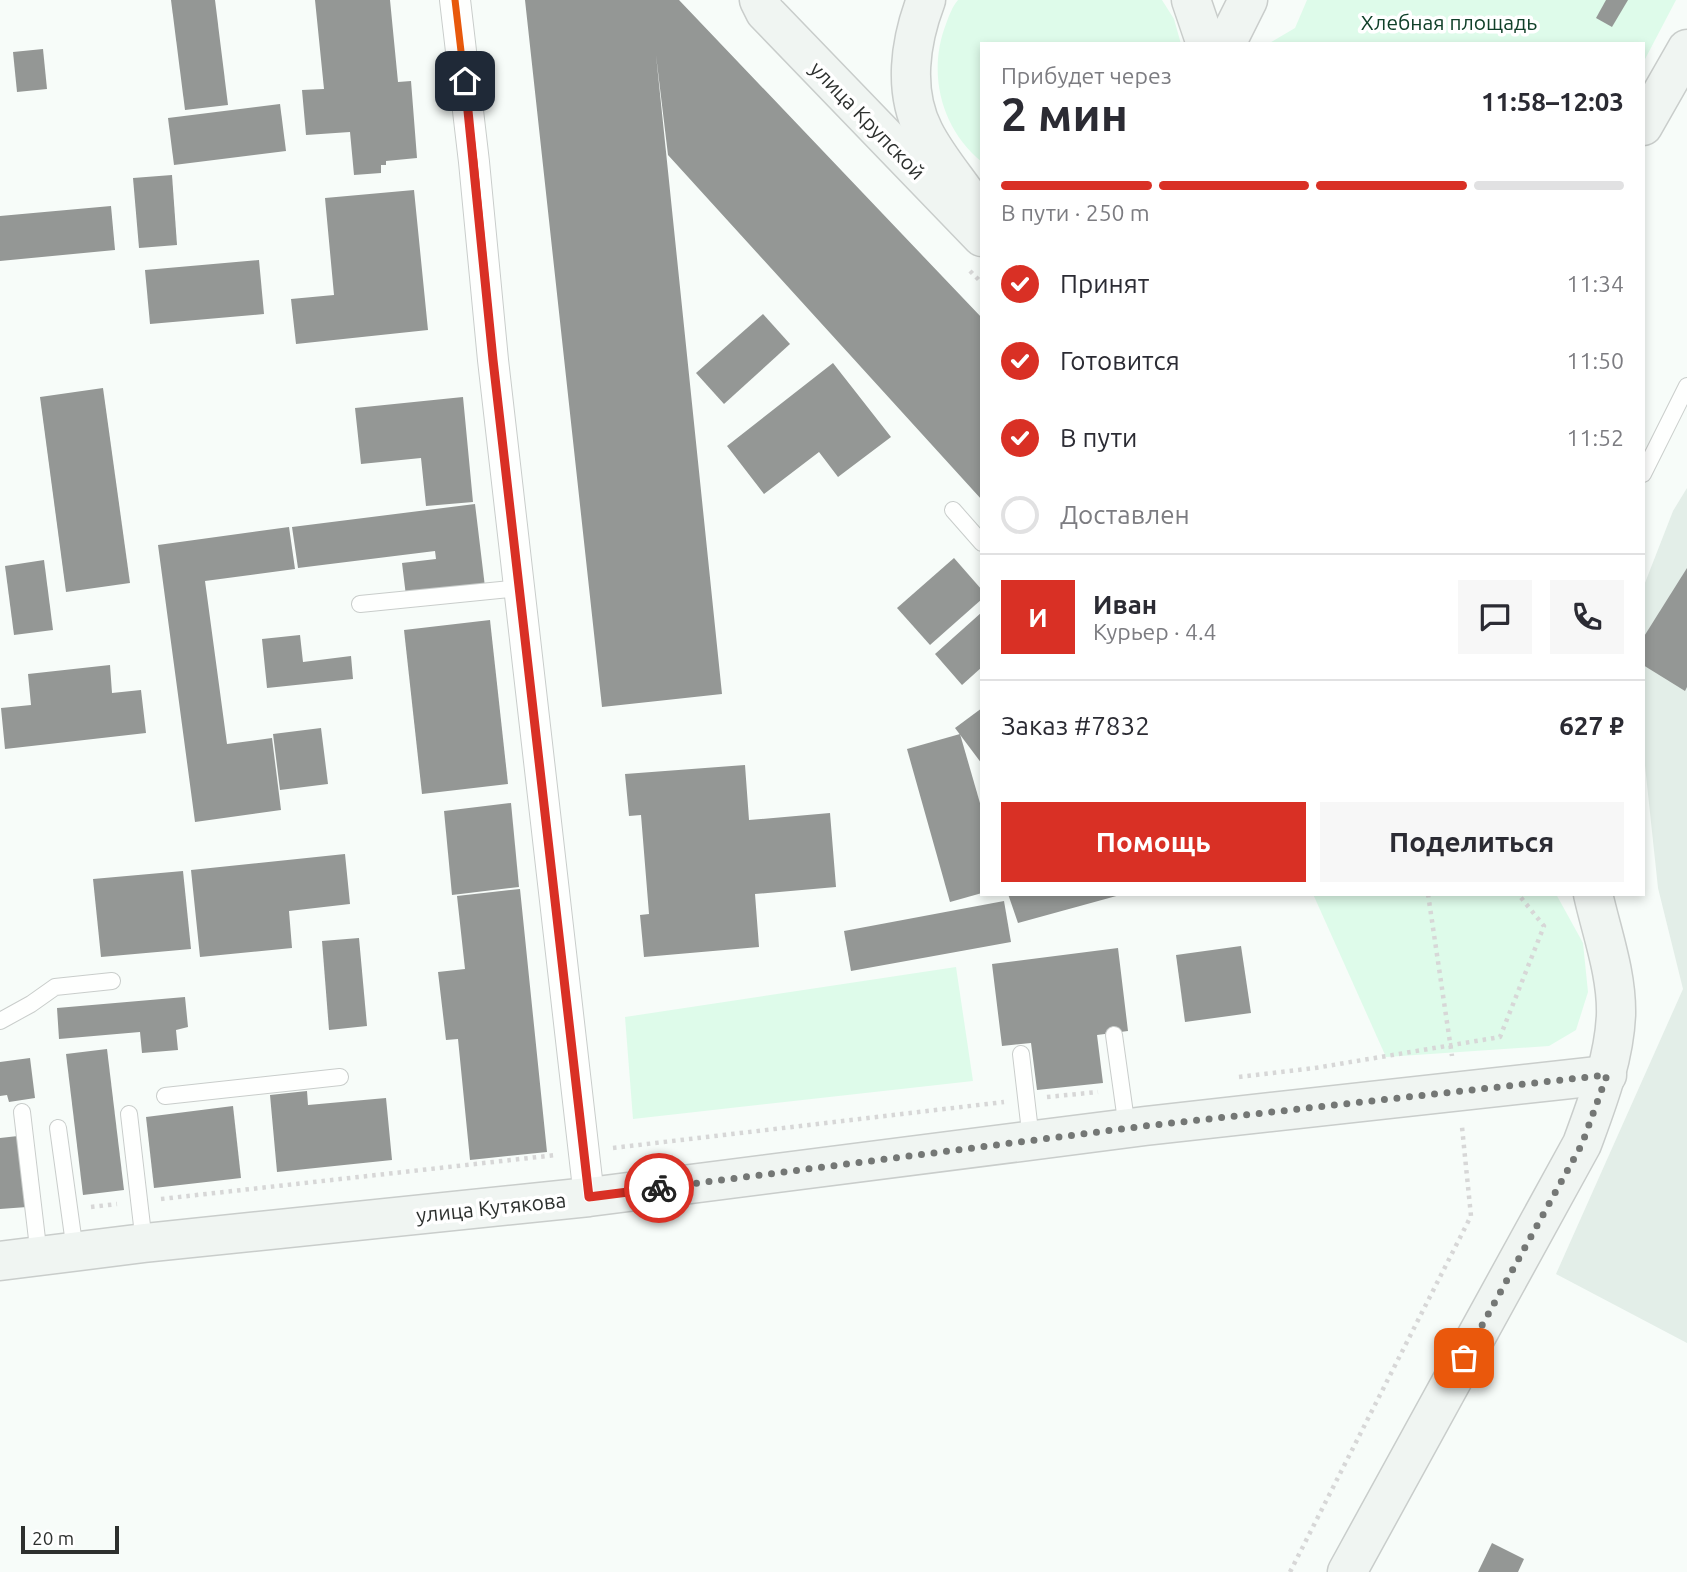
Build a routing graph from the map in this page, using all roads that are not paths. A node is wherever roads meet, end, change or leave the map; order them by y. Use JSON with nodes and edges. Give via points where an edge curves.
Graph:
{"nodes":[{"id":1,"x":455,"y":0,"type":"edge"},
{"id":2,"x":759,"y":0,"type":"edge"},
{"id":3,"x":926,"y":0,"type":"edge"},
{"id":4,"x":1191,"y":0,"type":"edge"},
{"id":5,"x":1248,"y":0,"type":"edge"},
{"id":6,"x":1205,"y":42,"type":"edge"},
{"id":7,"x":1227,"y":42,"type":"edge"},
{"id":8,"x":1687,"y":49,"type":"edge"},
{"id":9,"x":1645,"y":122,"type":"edge"},
{"id":10,"x":924,"y":132,"type":"junction"},
{"id":11,"x":980,"y":184,"type":"edge"},
{"id":12,"x":980,"y":215,"type":"edge"},
{"id":13,"x":980,"y":235,"type":"edge"},
{"id":14,"x":1687,"y":386,"type":"edge"},
{"id":15,"x":1645,"y":470,"type":"edge"},
{"id":16,"x":953,"y":510,"type":"dead end"},
{"id":17,"x":980,"y":541,"type":"edge"},
{"id":18,"x":520,"y":588,"type":"junction"},
{"id":19,"x":359,"y":604,"type":"dead end"},
{"id":20,"x":1591,"y":900,"type":"edge"},
{"id":21,"x":112,"y":981,"type":"dead end"},
{"id":22,"x":0,"y":1021,"type":"edge"},
{"id":23,"x":1114,"y":1035,"type":"dead end"},
{"id":24,"x":1021,"y":1054,"type":"dead end"},
{"id":25,"x":1607,"y":1075,"type":"junction"},
{"id":26,"x":340,"y":1077,"type":"dead end"},
{"id":27,"x":165,"y":1096,"type":"dead end"},
{"id":28,"x":22,"y":1112,"type":"dead end"},
{"id":29,"x":129,"y":1114,"type":"dead end"},
{"id":30,"x":58,"y":1128,"type":"dead end"},
{"id":31,"x":1127,"y":1128,"type":"junction"},
{"id":32,"x":1031,"y":1140,"type":"junction"},
{"id":33,"x":589,"y":1197,"type":"junction"},
{"id":34,"x":144,"y":1243,"type":"junction"},
{"id":35,"x":57,"y":1253,"type":"junction"},
{"id":36,"x":0,"y":1261,"type":"edge"},
{"id":37,"x":1347,"y":1572,"type":"edge"}],
"edges":[{"from":1,"to":18,"type":"street"},
{"from":2,"to":13,"type":"main road","name":"улица Крупской","via":[[773,20]]},
{"from":3,"to":10,"type":"main road","via":[[915,26],[911,63],[912,99]]},
{"from":4,"to":6,"type":"main road"},
{"from":5,"to":7,"type":"main road"},
{"from":8,"to":9,"type":"main road"},
{"from":10,"to":11,"type":"main road"},
{"from":10,"to":12,"type":"main road"},
{"from":14,"to":15,"type":"lane"},
{"from":16,"to":17,"type":"lane"},
{"from":18,"to":19,"type":"lane"},
{"from":18,"to":33,"type":"street"},
{"from":20,"to":25,"type":"main road","via":[[1611,962],[1616,1015]]},
{"from":21,"to":22,"type":"lane","via":[[55,987]]},
{"from":23,"to":31,"type":"lane"},
{"from":24,"to":32,"type":"lane"},
{"from":25,"to":31,"type":"main road","name":"улица Кутякова"},
{"from":25,"to":37,"type":"main road","via":[[1582,1144]]},
{"from":26,"to":27,"type":"lane"},
{"from":28,"to":35,"type":"lane"},
{"from":29,"to":34,"type":"lane"},
{"from":30,"to":35,"type":"lane","via":[[68,1210]]},
{"from":31,"to":32,"type":"main road","name":"улица Кутякова"},
{"from":32,"to":33,"type":"main road","name":"улица Кутякова"},
{"from":33,"to":34,"type":"main road","name":"улица Кутякова"},
{"from":34,"to":35,"type":"main road","name":"улица Кутякова"},
{"from":35,"to":36,"type":"main road","name":"улица Кутякова"}]}
